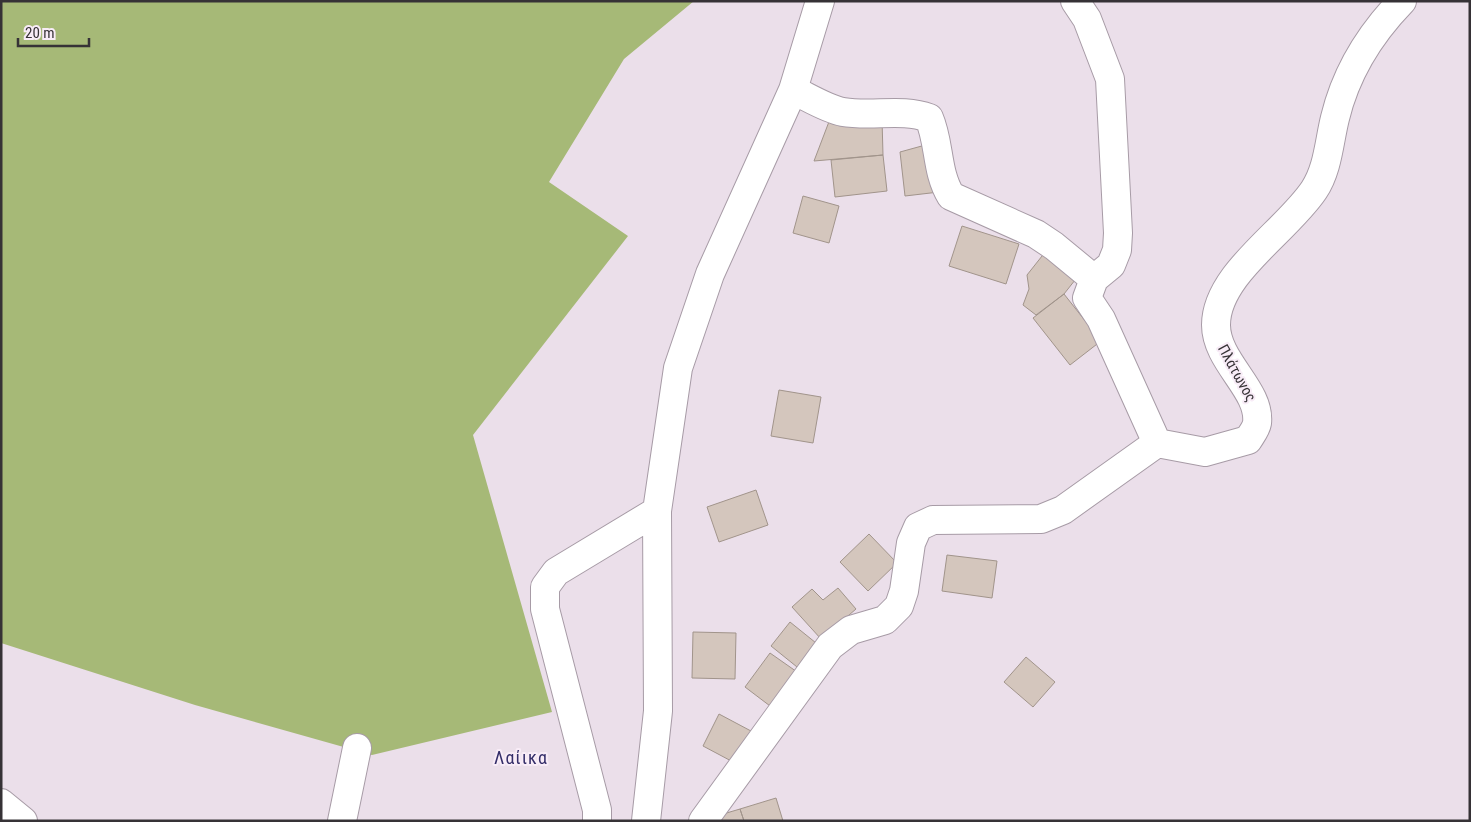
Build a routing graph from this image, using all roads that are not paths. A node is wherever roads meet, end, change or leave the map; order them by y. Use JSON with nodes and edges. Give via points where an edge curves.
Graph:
{"nodes":[{"id":1,"x":820,"y":1,"type":"edge"},
{"id":2,"x":1075,"y":1,"type":"edge"},
{"id":3,"x":1402,"y":1,"type":"edge"},
{"id":4,"x":793,"y":90,"type":"junction"},
{"id":5,"x":1094,"y":279,"type":"junction"},
{"id":6,"x":1156,"y":443,"type":"junction"},
{"id":7,"x":657,"y":511,"type":"junction"},
{"id":8,"x":358,"y":748,"type":"dead end"},
{"id":9,"x":1,"y":803,"type":"edge"},
{"id":10,"x":23,"y":821,"type":"edge"},
{"id":11,"x":342,"y":821,"type":"edge"},
{"id":12,"x":597,"y":821,"type":"edge"},
{"id":13,"x":646,"y":821,"type":"edge"},
{"id":14,"x":703,"y":821,"type":"edge"}],
"edges":[{"from":1,"to":4,"type":"street"},
{"from":2,"to":5,"type":"street","via":[[1086,19],[1110,79],[1117,250],[1111,265]]},
{"from":3,"to":6,"type":"street","name":"Πλάτωνος","via":[[1363,49],[1346,79],[1328,158],[1315,189],[1292,219],[1238,271],[1221,297],[1216,325],[1221,349],[1257,408],[1257,426],[1248,440],[1205,452]]},
{"from":4,"to":5,"type":"street","via":[[842,111],[915,113],[929,118],[935,133],[943,183],[950,196],[1036,234]]},
{"from":4,"to":7,"type":"street","via":[[710,274],[678,368]]},
{"from":5,"to":6,"type":"street","via":[[1087,298],[1101,319]]},
{"from":6,"to":14,"type":"street","via":[[1064,510],[1041,519],[933,520],[918,527],[911,543],[899,606],[885,620],[852,630],[830,646]]},
{"from":7,"to":12,"type":"street","via":[[556,572],[546,586],[546,609],[597,810]]},
{"from":7,"to":13,"type":"street","via":[[658,711]]},
{"from":8,"to":11,"type":"street"},
{"from":9,"to":10,"type":"street"}]}
